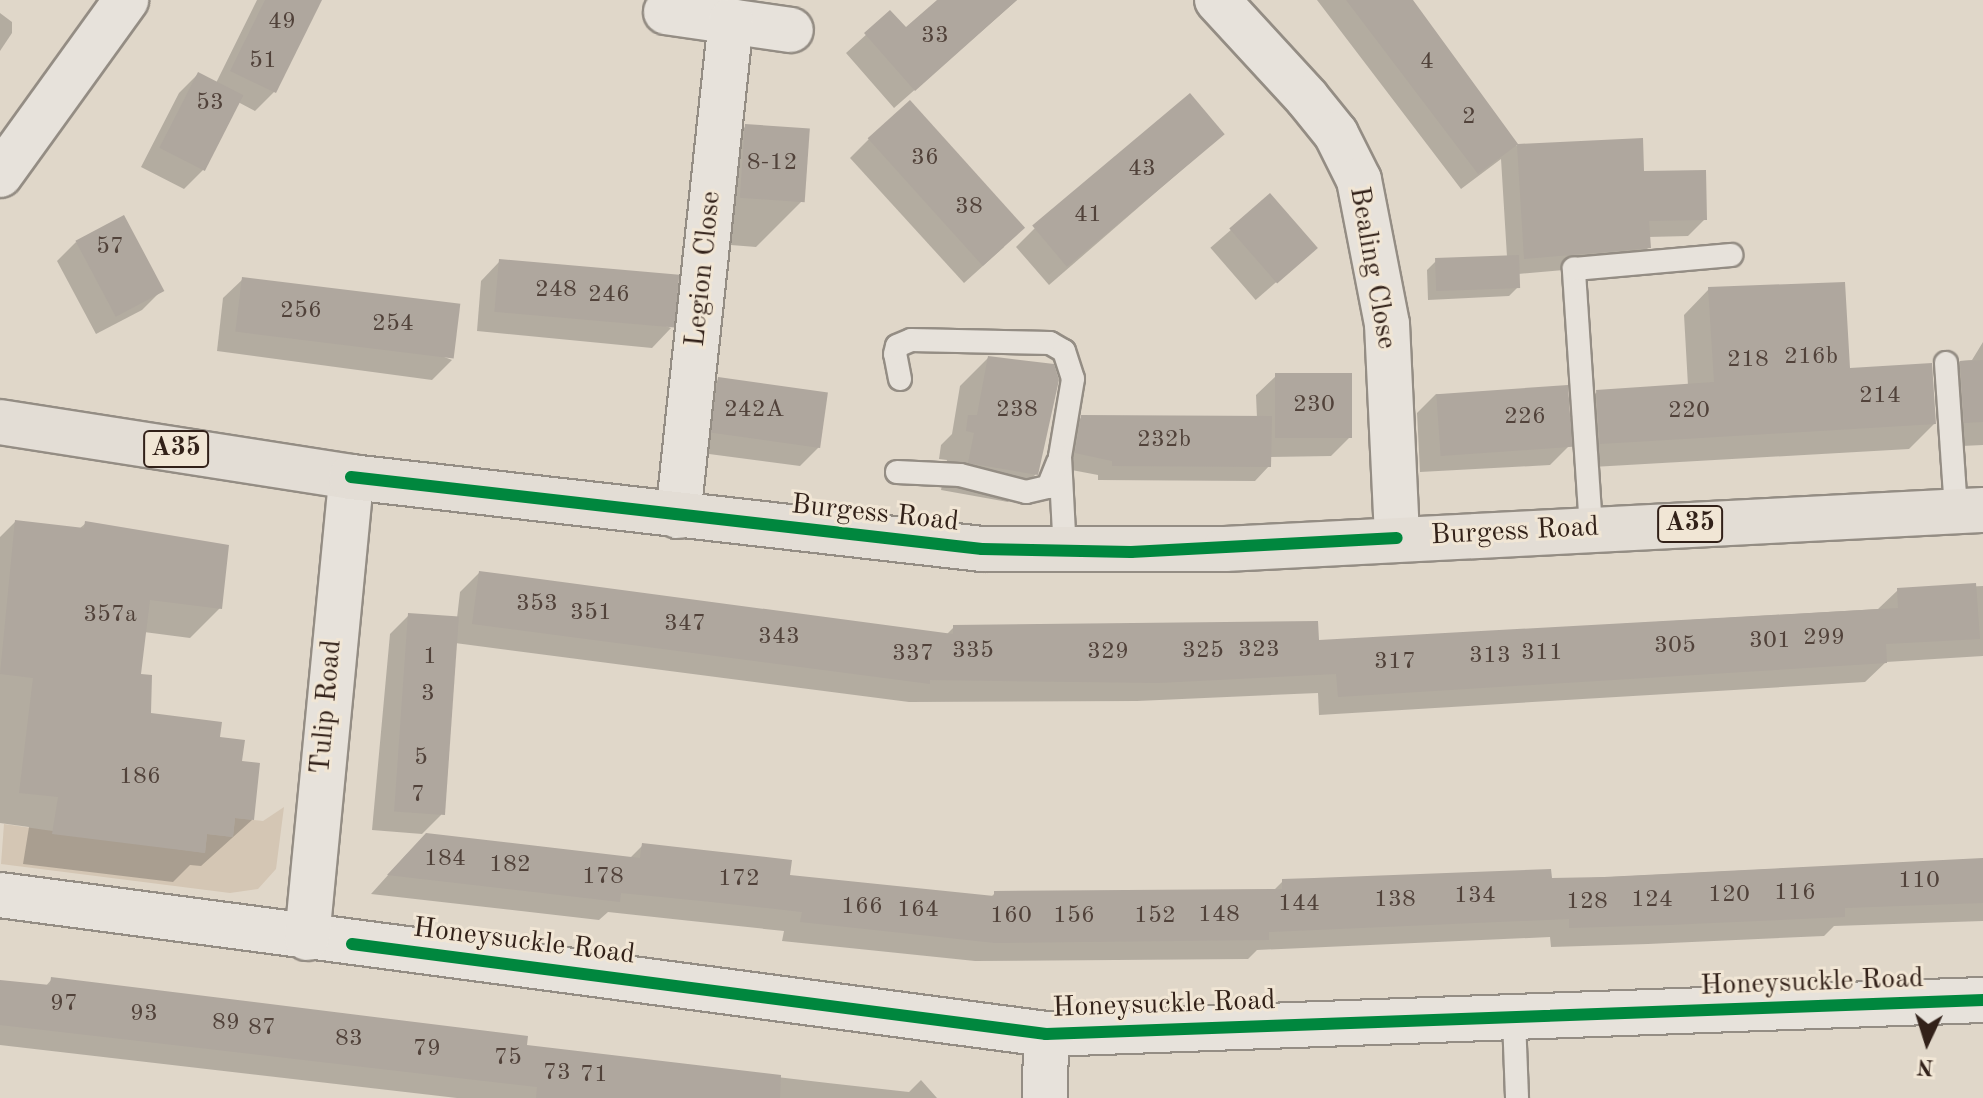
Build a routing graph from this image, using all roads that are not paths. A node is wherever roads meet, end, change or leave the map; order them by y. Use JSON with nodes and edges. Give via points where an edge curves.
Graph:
{"nodes":[{"id":1,"x":126,"y":0,"type":"edge"},
{"id":2,"x":1217,"y":0,"type":"edge"},
{"id":3,"x":666,"y":12,"type":"dead end"},
{"id":4,"x":731,"y":21,"type":"junction"},
{"id":5,"x":791,"y":30,"type":"dead end"},
{"id":6,"x":6,"y":155,"type":"edge"},
{"id":7,"x":1731,"y":255,"type":"dead end"},
{"id":8,"x":1946,"y":363,"type":"dead end"},
{"id":9,"x":900,"y":379,"type":"dead end"},
{"id":10,"x":0,"y":422,"type":"edge"},
{"id":11,"x":1060,"y":457,"type":"junction"},
{"id":12,"x":897,"y":472,"type":"dead end"},
{"id":13,"x":351,"y":477,"type":"junction"},
{"id":14,"x":1969,"y":511,"type":"edge"},
{"id":15,"x":678,"y":516,"type":"junction"},
{"id":16,"x":1591,"y":528,"type":"junction"},
{"id":17,"x":1397,"y":538,"type":"junction"},
{"id":18,"x":1065,"y":552,"type":"junction"},
{"id":19,"x":0,"y":895,"type":"edge"},
{"id":20,"x":307,"y":938,"type":"junction"},
{"id":21,"x":1983,"y":1000,"type":"edge"},
{"id":22,"x":1514,"y":1019,"type":"junction"},
{"id":23,"x":1046,"y":1034,"type":"junction"},
{"id":24,"x":1045,"y":1098,"type":"edge"},
{"id":25,"x":1517,"y":1098,"type":"edge"}],
"edges":[{"from":1,"to":6,"type":"street"},
{"from":2,"to":17,"type":"street","name":"Bealing Close","via":[[1336,134],[1359,180],[1387,324]]},
{"from":3,"to":4,"type":"street"},
{"from":4,"to":5,"type":"street"},
{"from":4,"to":15,"type":"street","name":"Legion Close"},
{"from":7,"to":16,"type":"lane","via":[[1574,269]]},
{"from":8,"to":14,"type":"lane"},
{"from":9,"to":11,"type":"lane","via":[[895,354],[902,342],[1057,346],[1070,359],[1073,379]]},
{"from":10,"to":13,"type":"main road","name":"Burgess Road","number":"A35"},
{"from":11,"to":12,"type":"lane","via":[[1048,487],[1026,492],[960,475]]},
{"from":11,"to":18,"type":"lane"},
{"from":13,"to":15,"type":"main road","name":"Burgess Road","number":"A35"},
{"from":13,"to":20,"type":"street","name":"Tulip Road"},
{"from":14,"to":16,"type":"main road","name":"Burgess Road","number":"A35"},
{"from":15,"to":18,"type":"main road","name":"Burgess Road","number":"A35","via":[[955,547]]},
{"from":16,"to":17,"type":"main road","name":"Burgess Road","number":"A35"},
{"from":17,"to":18,"type":"main road","name":"Burgess Road","number":"A35"},
{"from":19,"to":20,"type":"street","name":"Honeysuckle Road"},
{"from":20,"to":23,"type":"street","name":"Honeysuckle Road"},
{"from":21,"to":22,"type":"street","name":"Honeysuckle Road"},
{"from":22,"to":23,"type":"street","name":"Honeysuckle Road"},
{"from":22,"to":25,"type":"lane"},
{"from":23,"to":24,"type":"street"}]}
